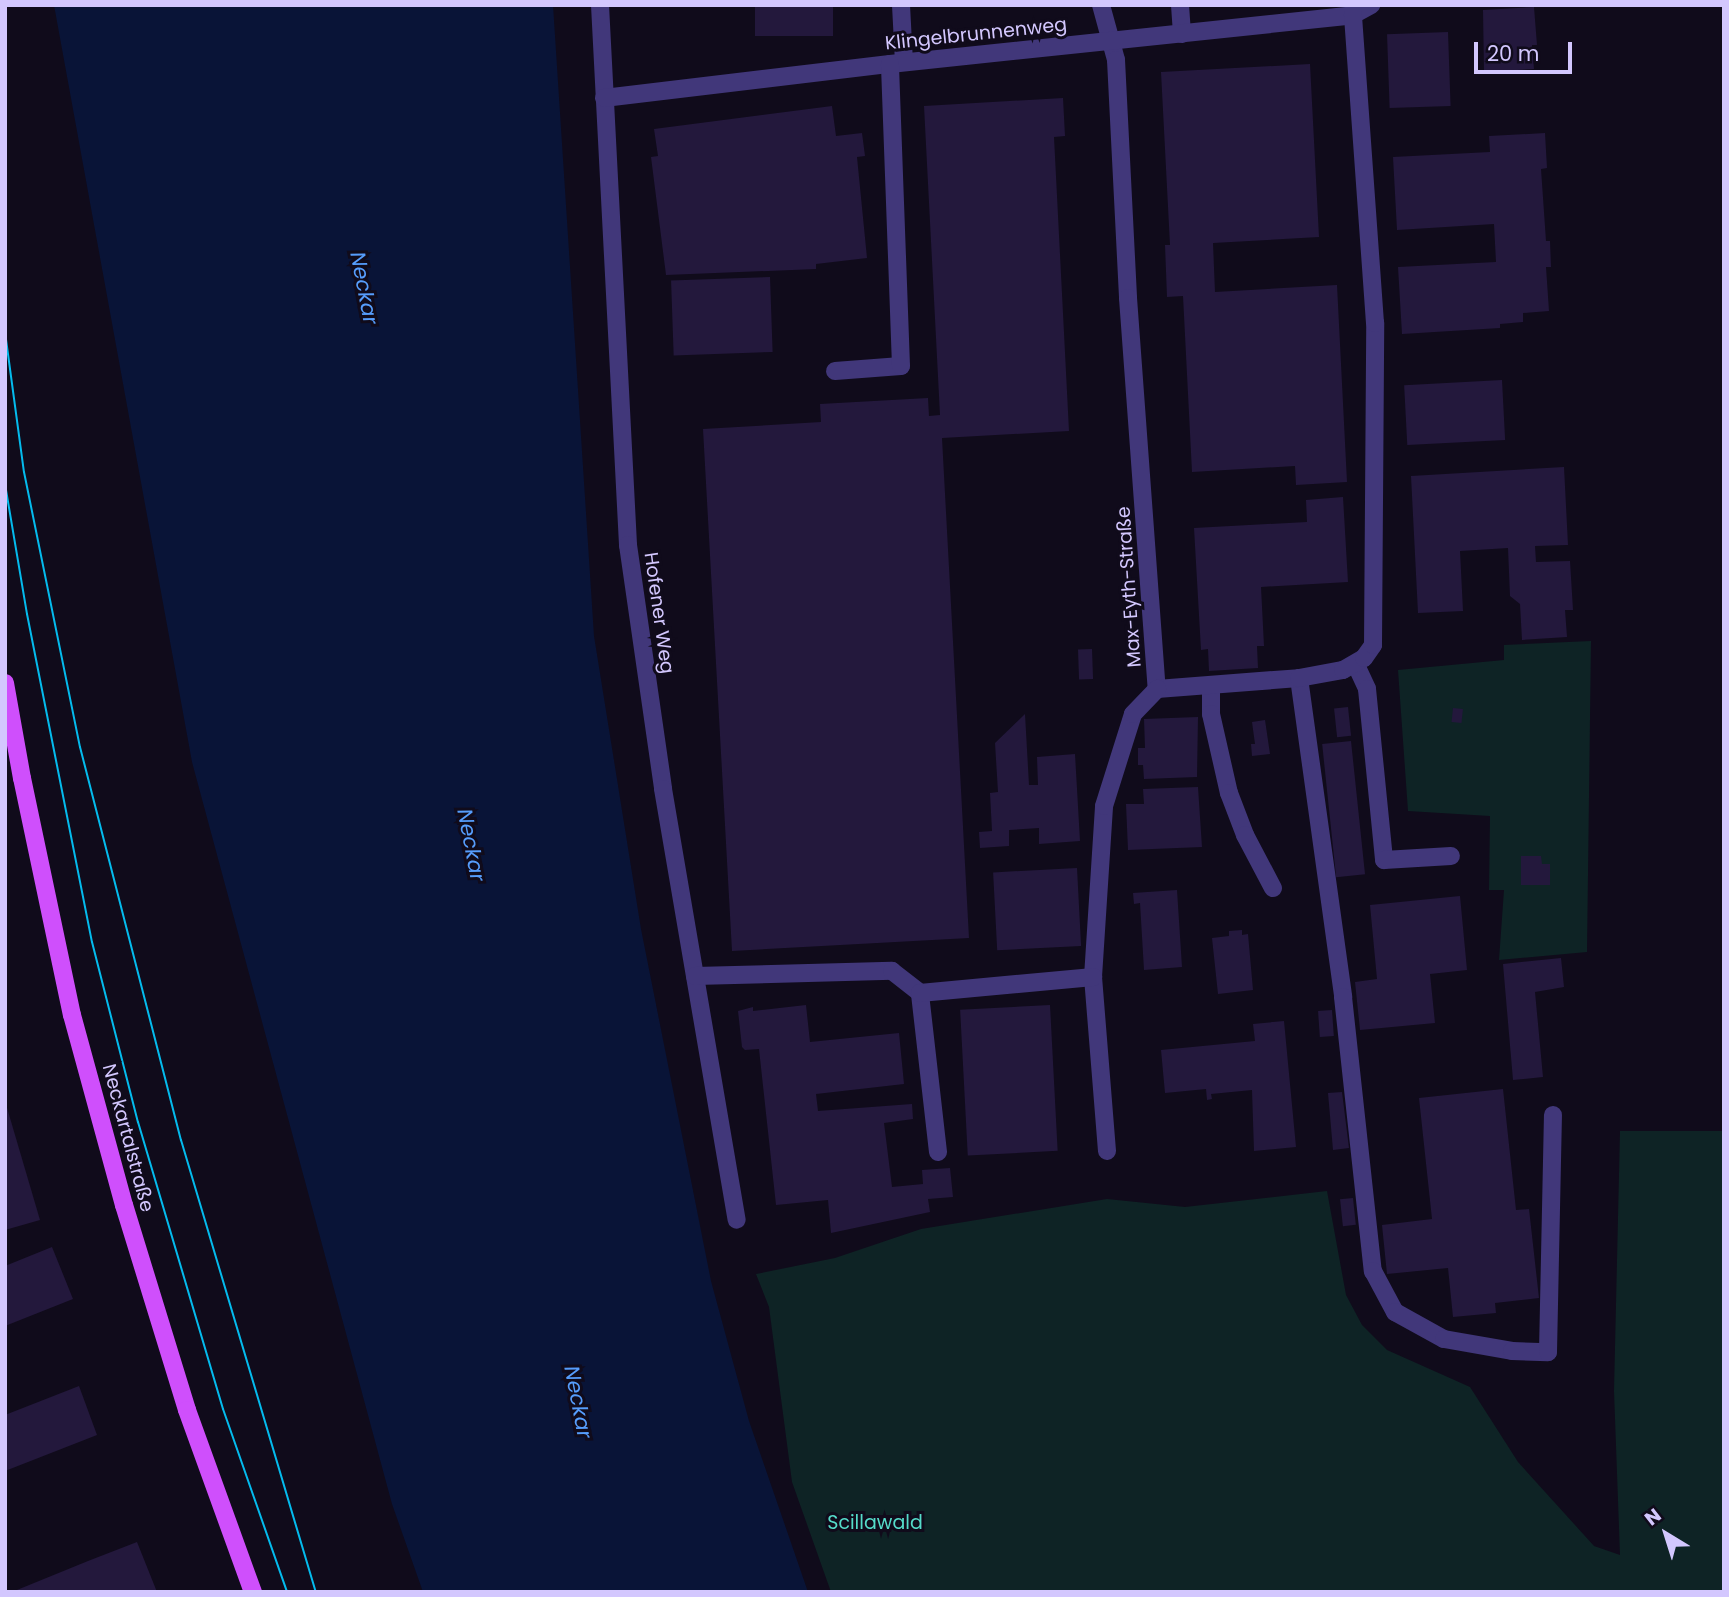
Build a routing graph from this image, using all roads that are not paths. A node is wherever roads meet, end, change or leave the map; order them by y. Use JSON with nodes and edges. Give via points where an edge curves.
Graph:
{"nodes":[{"id":1,"x":600,"y":5,"type":"edge"},
{"id":2,"x":901,"y":5,"type":"edge"},
{"id":3,"x":1101,"y":5,"type":"edge"},
{"id":4,"x":1180,"y":5,"type":"edge"},
{"id":5,"x":1371,"y":5,"type":"edge"},
{"id":6,"x":1353,"y":15,"type":"junction"},
{"id":7,"x":1182,"y":34,"type":"junction"},
{"id":8,"x":1112,"y":42,"type":"junction"},
{"id":9,"x":897,"y":63,"type":"junction"},
{"id":10,"x":604,"y":98,"type":"junction"},
{"id":11,"x":835,"y":371,"type":"dead end"},
{"id":12,"x":1356,"y":665,"type":"junction"},
{"id":13,"x":1299,"y":678,"type":"junction"},
{"id":14,"x":5,"y":683,"type":"edge"},
{"id":15,"x":1211,"y":684,"type":"junction"},
{"id":16,"x":1157,"y":689,"type":"junction"},
{"id":17,"x":1451,"y":856,"type":"dead end"},
{"id":18,"x":1273,"y":888,"type":"dead end"},
{"id":19,"x":695,"y":976,"type":"junction"},
{"id":20,"x":1093,"y":977,"type":"junction"},
{"id":21,"x":920,"y":993,"type":"junction"},
{"id":22,"x":1553,"y":1115,"type":"dead end"},
{"id":23,"x":1107,"y":1151,"type":"dead end"},
{"id":24,"x":938,"y":1152,"type":"dead end"},
{"id":25,"x":737,"y":1220,"type":"dead end"},
{"id":26,"x":253,"y":1592,"type":"edge"}],
"edges":[{"from":1,"to":10,"type":"street","name":"Hofener Weg"},
{"from":2,"to":9,"type":"street"},
{"from":3,"to":8,"type":"street","name":"Max-Eyth-Straße"},
{"from":4,"to":7,"type":"street"},
{"from":5,"to":6,"type":"street"},
{"from":6,"to":7,"type":"street","name":"Klingelbrunnenweg"},
{"from":6,"to":12,"type":"street","via":[[1375,323],[1373,645]]},
{"from":7,"to":8,"type":"street","name":"Klingelbrunnenweg"},
{"from":8,"to":9,"type":"street","name":"Klingelbrunnenweg"},
{"from":8,"to":16,"type":"street","name":"Max-Eyth-Straße"},
{"from":9,"to":10,"type":"street","name":"Klingelbrunnenweg"},
{"from":9,"to":11,"type":"street","via":[[901,366]]},
{"from":10,"to":19,"type":"street","name":"Hofener Weg","via":[[628,545]]},
{"from":12,"to":13,"type":"street","name":"Max-Eyth-Straße"},
{"from":12,"to":17,"type":"street","via":[[1367,689],[1384,860]]},
{"from":13,"to":15,"type":"street","name":"Max-Eyth-Straße"},
{"from":13,"to":22,"type":"street","via":[[1343,997],[1373,1272],[1395,1311],[1444,1339],[1548,1352]]},
{"from":14,"to":26,"type":"main road","name":"Neckartalstraße","via":[[72,1015],[187,1410]]},
{"from":15,"to":16,"type":"street","name":"Max-Eyth-Straße"},
{"from":15,"to":18,"type":"street","via":[[1212,714],[1229,793]]},
{"from":16,"to":20,"type":"street","via":[[1133,714],[1104,806]]},
{"from":19,"to":21,"type":"street","via":[[892,971]]},
{"from":19,"to":25,"type":"street","name":"Hofener Weg"},
{"from":20,"to":21,"type":"street"},
{"from":20,"to":23,"type":"street"},
{"from":21,"to":24,"type":"street"}]}
